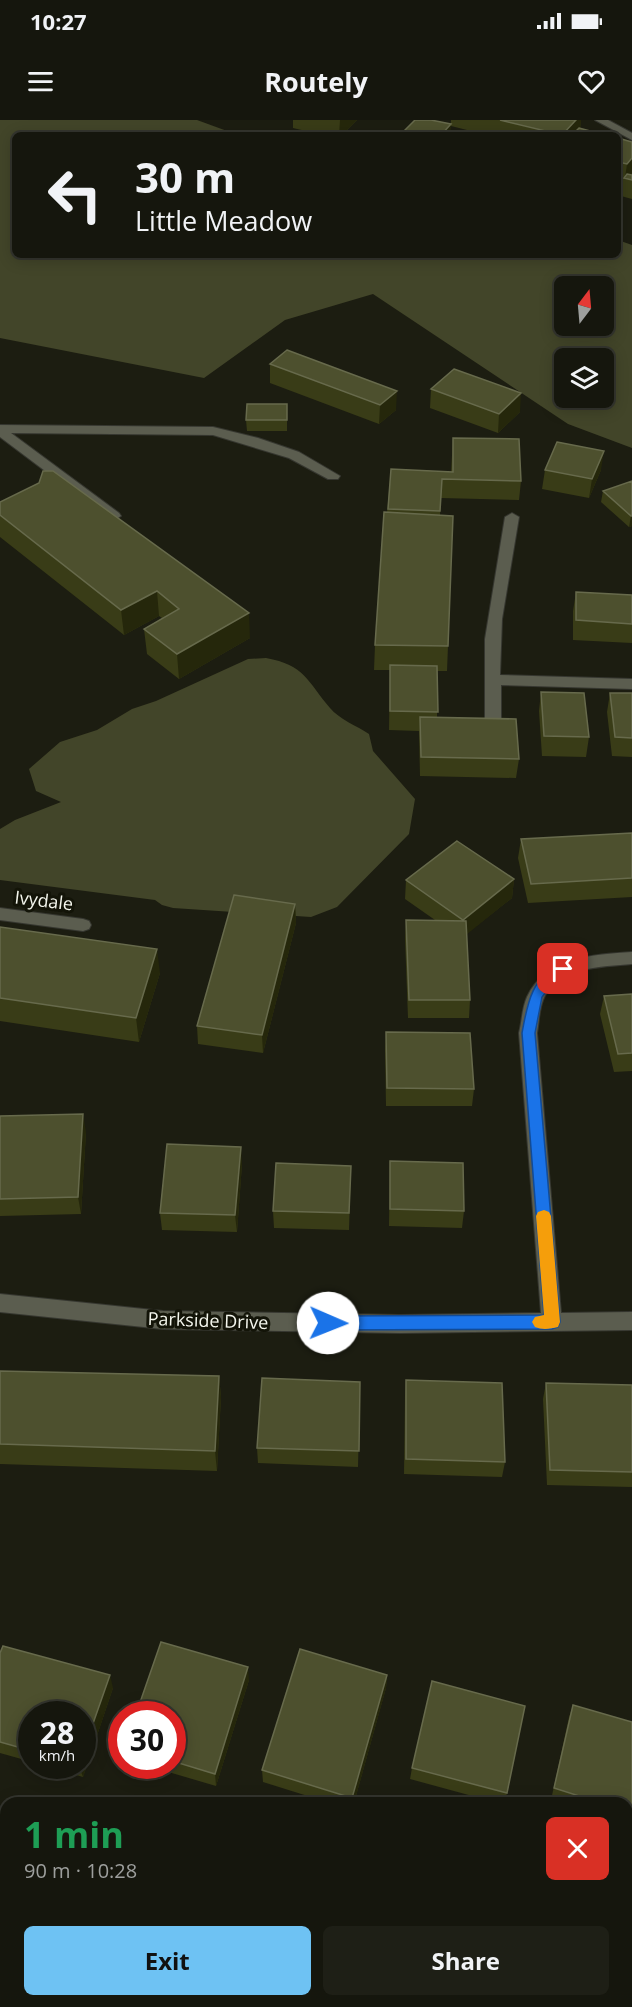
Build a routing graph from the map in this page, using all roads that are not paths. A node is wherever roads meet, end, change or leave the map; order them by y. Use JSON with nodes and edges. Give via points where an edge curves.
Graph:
{"nodes":[{"id":1,"x":600,"y":120,"type":"edge"},
{"id":2,"x":632,"y":137,"type":"edge"},
{"id":3,"x":0,"y":430,"type":"edge"},
{"id":4,"x":333,"y":476,"type":"dead end"},
{"id":5,"x":512,"y":517,"type":"dead end"},
{"id":6,"x":125,"y":525,"type":"edge"},
{"id":7,"x":494,"y":680,"type":"junction"},
{"id":8,"x":632,"y":684,"type":"edge"},
{"id":9,"x":494,"y":718,"type":"edge"},
{"id":10,"x":0,"y":914,"type":"edge"},
{"id":11,"x":83,"y":925,"type":"dead end"},
{"id":12,"x":632,"y":958,"type":"edge"},
{"id":13,"x":0,"y":1303,"type":"edge"},
{"id":14,"x":632,"y":1321,"type":"edge"},
{"id":15,"x":552,"y":1322,"type":"junction"}],
"edges":[{"from":1,"to":2,"type":"street"},
{"from":3,"to":4,"type":"street","via":[[213,431],[294,455]]},
{"from":3,"to":6,"type":"street"},
{"from":5,"to":7,"type":"street","via":[[492,630]]},
{"from":7,"to":8,"type":"street"},
{"from":7,"to":9,"type":"street"},
{"from":10,"to":11,"type":"street","name":"Ivydale"},
{"from":12,"to":15,"type":"street","via":[[563,969],[549,978],[536,996],[528,1033]]},
{"from":13,"to":15,"type":"street","name":"Parkside Drive","via":[[162,1320]]},
{"from":14,"to":15,"type":"street","name":"Parkside Drive"}]}
